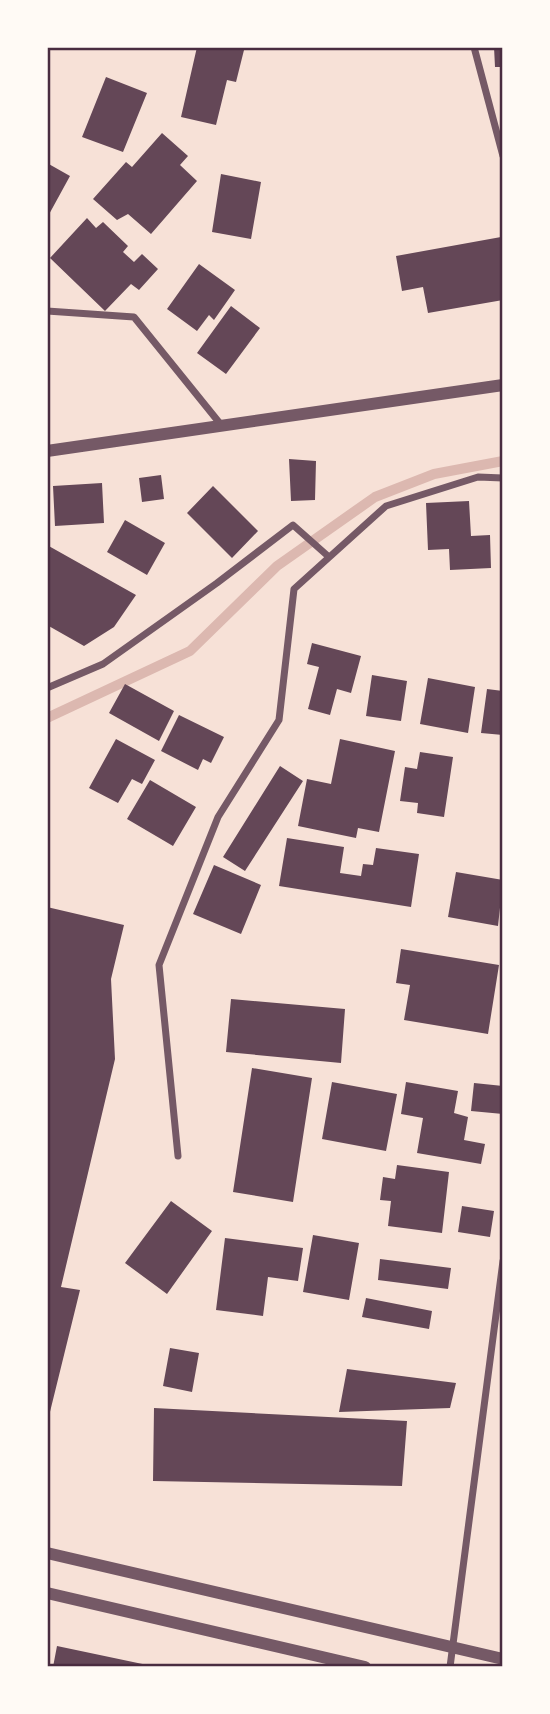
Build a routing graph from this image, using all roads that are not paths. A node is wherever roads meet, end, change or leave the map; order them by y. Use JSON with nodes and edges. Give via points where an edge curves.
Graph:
{"nodes":[{"id":1,"x":474,"y":47,"type":"edge"},
{"id":2,"x":503,"y":156,"type":"edge"},
{"id":3,"x":47,"y":311,"type":"edge"},
{"id":4,"x":503,"y":385,"type":"edge"},
{"id":5,"x":222,"y":425,"type":"junction"},
{"id":6,"x":47,"y":450,"type":"edge"},
{"id":7,"x":503,"y":478,"type":"edge"},
{"id":8,"x":329,"y":557,"type":"junction"},
{"id":9,"x":47,"y":688,"type":"edge"},
{"id":10,"x":178,"y":1156,"type":"dead end"},
{"id":11,"x":503,"y":1261,"type":"edge"},
{"id":12,"x":47,"y":1553,"type":"edge"},
{"id":13,"x":47,"y":1593,"type":"edge"},
{"id":14,"x":453,"y":1646,"type":"junction"},
{"id":15,"x":503,"y":1659,"type":"edge"},
{"id":16,"x":365,"y":1667,"type":"edge"},
{"id":17,"x":450,"y":1667,"type":"edge"}],
"edges":[{"from":1,"to":2,"type":"street"},
{"from":3,"to":5,"type":"street","via":[[134,317]]},
{"from":4,"to":5,"type":"street"},
{"from":5,"to":6,"type":"street"},
{"from":7,"to":8,"type":"street","via":[[478,477],[386,506]]},
{"from":8,"to":9,"type":"street","via":[[293,525],[103,664]]},
{"from":8,"to":10,"type":"street","via":[[294,589],[279,720],[218,817],[159,965]]},
{"from":11,"to":14,"type":"street"},
{"from":12,"to":14,"type":"street"},
{"from":13,"to":16,"type":"street"},
{"from":14,"to":15,"type":"street"},
{"from":14,"to":17,"type":"street"}]}
